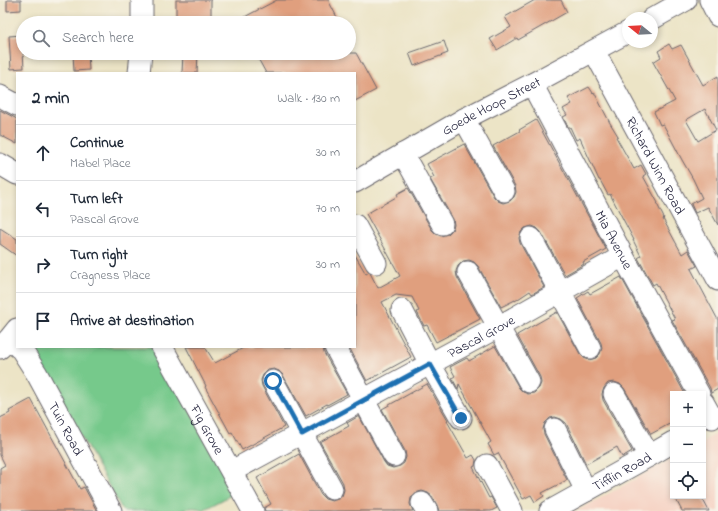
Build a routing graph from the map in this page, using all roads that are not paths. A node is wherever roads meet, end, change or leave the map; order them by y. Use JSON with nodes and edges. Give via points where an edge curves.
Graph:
{"nodes":[{"id":1,"x":142,"y":0,"type":"edge"},
{"id":2,"x":686,"y":0,"type":"edge"},
{"id":3,"x":710,"y":0,"type":"edge"},
{"id":4,"x":142,"y":16,"type":"edge"},
{"id":5,"x":658,"y":16,"type":"edge"},
{"id":6,"x":718,"y":16,"type":"edge"},
{"id":7,"x":622,"y":35,"type":"edge"},
{"id":8,"x":594,"y":51,"type":"junction"},
{"id":9,"x":140,"y":60,"type":"edge"},
{"id":10,"x":139,"y":72,"type":"edge"},
{"id":11,"x":532,"y":84,"type":"junction"},
{"id":12,"x":0,"y":96,"type":"edge"},
{"id":13,"x":16,"y":105,"type":"edge"},
{"id":14,"x":464,"y":120,"type":"junction"},
{"id":15,"x":403,"y":154,"type":"junction"},
{"id":16,"x":0,"y":164,"type":"edge"},
{"id":17,"x":16,"y":173,"type":"edge"},
{"id":18,"x":356,"y":181,"type":"edge"},
{"id":19,"x":504,"y":191,"type":"dead end"},
{"id":20,"x":442,"y":224,"type":"dead end"},
{"id":21,"x":356,"y":227,"type":"edge"},
{"id":22,"x":531,"y":238,"type":"dead end"},
{"id":23,"x":623,"y":256,"type":"junction"},
{"id":24,"x":376,"y":263,"type":"dead end"},
{"id":25,"x":468,"y":272,"type":"dead end"},
{"id":26,"x":718,"y":280,"type":"edge"},
{"id":27,"x":560,"y":292,"type":"junction"},
{"id":28,"x":402,"y":310,"type":"dead end"},
{"id":29,"x":498,"y":327,"type":"junction"},
{"id":30,"x":20,"y":348,"type":"edge"},
{"id":31,"x":163,"y":348,"type":"edge"},
{"id":32,"x":336,"y":348,"type":"edge"},
{"id":33,"x":590,"y":348,"type":"dead end"},
{"id":34,"x":430,"y":364,"type":"junction"},
{"id":35,"x":273,"y":381,"type":"dead end"},
{"id":36,"x":529,"y":382,"type":"dead end"},
{"id":37,"x":697,"y":391,"type":"edge"},
{"id":38,"x":614,"y":394,"type":"dead end"},
{"id":39,"x":364,"y":400,"type":"junction"},
{"id":40,"x":461,"y":418,"type":"dead end"},
{"id":41,"x":555,"y":429,"type":"dead end"},
{"id":42,"x":302,"y":434,"type":"junction"},
{"id":43,"x":670,"y":444,"type":"edge"},
{"id":44,"x":394,"y":456,"type":"dead end"},
{"id":45,"x":649,"y":456,"type":"junction"},
{"id":46,"x":487,"y":465,"type":"dead end"},
{"id":47,"x":232,"y":471,"type":"junction"},
{"id":48,"x":332,"y":488,"type":"dead end"},
{"id":49,"x":586,"y":491,"type":"junction"},
{"id":50,"x":111,"y":511,"type":"edge"},
{"id":51,"x":253,"y":511,"type":"edge"},
{"id":52,"x":512,"y":511,"type":"edge"},
{"id":53,"x":550,"y":511,"type":"edge"}],
"edges":[{"from":1,"to":4,"type":"street"},
{"from":2,"to":5,"type":"street"},
{"from":3,"to":6,"type":"street"},
{"from":7,"to":8,"type":"street","name":"Goede Hoop Street"},
{"from":8,"to":11,"type":"street","name":"Goede Hoop Street"},
{"from":8,"to":26,"type":"street","name":"Richard Winn Road"},
{"from":9,"to":10,"type":"street"},
{"from":11,"to":14,"type":"street","name":"Goede Hoop Street"},
{"from":11,"to":23,"type":"street","name":"Mia Avenue"},
{"from":12,"to":13,"type":"street"},
{"from":14,"to":15,"type":"street","name":"Goede Hoop Street"},
{"from":14,"to":19,"type":"street"},
{"from":15,"to":18,"type":"street","name":"Goede Hoop Street"},
{"from":15,"to":20,"type":"street"},
{"from":16,"to":17,"type":"street"},
{"from":21,"to":24,"type":"street"},
{"from":22,"to":27,"type":"street"},
{"from":23,"to":27,"type":"street","name":"Pascal Grove"},
{"from":23,"to":37,"type":"street","name":"Mia Avenue"},
{"from":25,"to":29,"type":"street"},
{"from":27,"to":29,"type":"street","name":"Pascal Grove"},
{"from":27,"to":33,"type":"street"},
{"from":28,"to":34,"type":"street"},
{"from":29,"to":34,"type":"street","name":"Pascal Grove"},
{"from":29,"to":36,"type":"street"},
{"from":30,"to":50,"type":"street","name":"Tuin Road","via":[[37,374]]},
{"from":31,"to":47,"type":"street","name":"Fig Grove"},
{"from":32,"to":39,"type":"street"},
{"from":34,"to":39,"type":"street","name":"Pascal Grove"},
{"from":34,"to":40,"type":"street"},
{"from":35,"to":42,"type":"street"},
{"from":38,"to":45,"type":"street"},
{"from":39,"to":42,"type":"street","name":"Pascal Grove"},
{"from":39,"to":44,"type":"street"},
{"from":41,"to":49,"type":"street"},
{"from":42,"to":47,"type":"street","name":"Pascal Grove"},
{"from":42,"to":48,"type":"street"},
{"from":43,"to":45,"type":"street","name":"Tifflin Road"},
{"from":45,"to":49,"type":"street","name":"Tifflin Road"},
{"from":46,"to":52,"type":"street"},
{"from":47,"to":51,"type":"street","name":"Fig Grove"},
{"from":49,"to":53,"type":"street","name":"Tifflin Road"}]}
